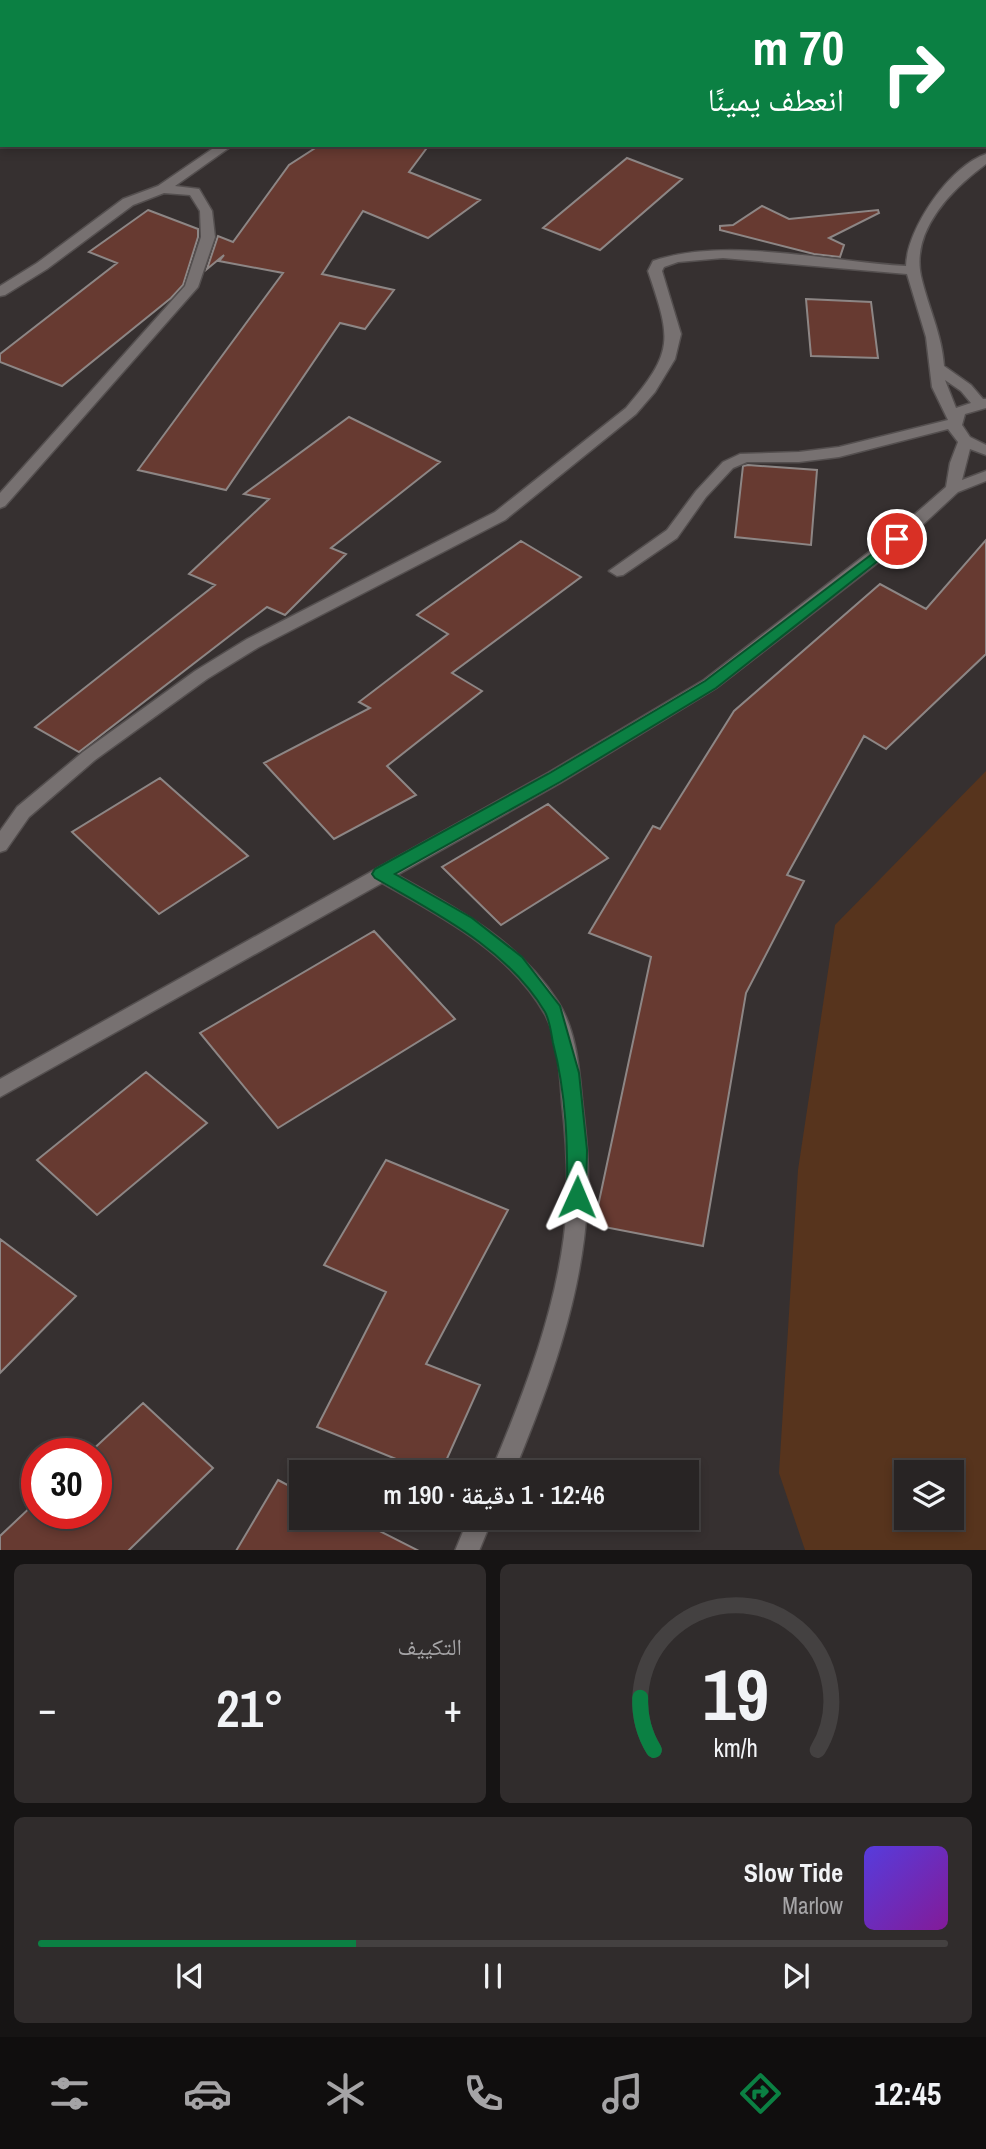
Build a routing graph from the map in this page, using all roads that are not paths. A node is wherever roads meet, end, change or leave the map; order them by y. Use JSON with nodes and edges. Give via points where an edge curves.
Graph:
{"nodes":[{"id":1,"x":224,"y":147,"type":"edge"},
{"id":2,"x":986,"y":158,"type":"edge"},
{"id":3,"x":163,"y":189,"type":"junction"},
{"id":4,"x":913,"y":270,"type":"junction"},
{"id":5,"x":0,"y":292,"type":"edge"},
{"id":6,"x":938,"y":369,"type":"junction"},
{"id":7,"x":982,"y":403,"type":"edge"},
{"id":8,"x":954,"y":420,"type":"junction"},
{"id":9,"x":965,"y":442,"type":"junction"},
{"id":10,"x":986,"y":450,"type":"edge"},
{"id":11,"x":986,"y":476,"type":"edge"},
{"id":12,"x":953,"y":489,"type":"junction"},
{"id":13,"x":0,"y":503,"type":"edge"},
{"id":14,"x":617,"y":571,"type":"dead end"},
{"id":15,"x":0,"y":845,"type":"edge"},
{"id":16,"x":381,"y":874,"type":"junction"},
{"id":17,"x":0,"y":1089,"type":"edge"},
{"id":18,"x":506,"y":1460,"type":"edge"},
{"id":19,"x":475,"y":1530,"type":"edge"},
{"id":20,"x":467,"y":1550,"type":"edge"}],
"edges":[{"from":1,"to":3,"type":"street"},
{"from":2,"to":4,"type":"street","via":[[968,171],[929,215],[915,239]]},
{"from":3,"to":5,"type":"street","via":[[128,202]]},
{"from":3,"to":13,"type":"street","via":[[194,192],[206,211],[208,237],[191,287]]},
{"from":4,"to":6,"type":"street"},
{"from":4,"to":15,"type":"street","via":[[742,255],[687,255],[658,264],[655,271],[674,334],[668,359],[631,411],[500,516],[253,643],[201,675],[89,756],[23,812]]},
{"from":6,"to":7,"type":"street"},
{"from":6,"to":8,"type":"street","via":[[937,388]]},
{"from":7,"to":8,"type":"street","via":[[960,411]]},
{"from":8,"to":9,"type":"street","via":[[954,429]]},
{"from":8,"to":14,"type":"street","via":[[839,452],[745,457],[728,465],[672,534]]},
{"from":9,"to":10,"type":"street"},
{"from":9,"to":12,"type":"street"},
{"from":11,"to":12,"type":"street"},
{"from":12,"to":16,"type":"street","via":[[897,539],[710,684]]},
{"from":16,"to":17,"type":"street"},
{"from":16,"to":18,"type":"street","via":[[466,923],[516,961],[554,1012],[570,1073],[577,1150],[576,1220],[557,1325]]},
{"from":19,"to":20,"type":"street"}]}
